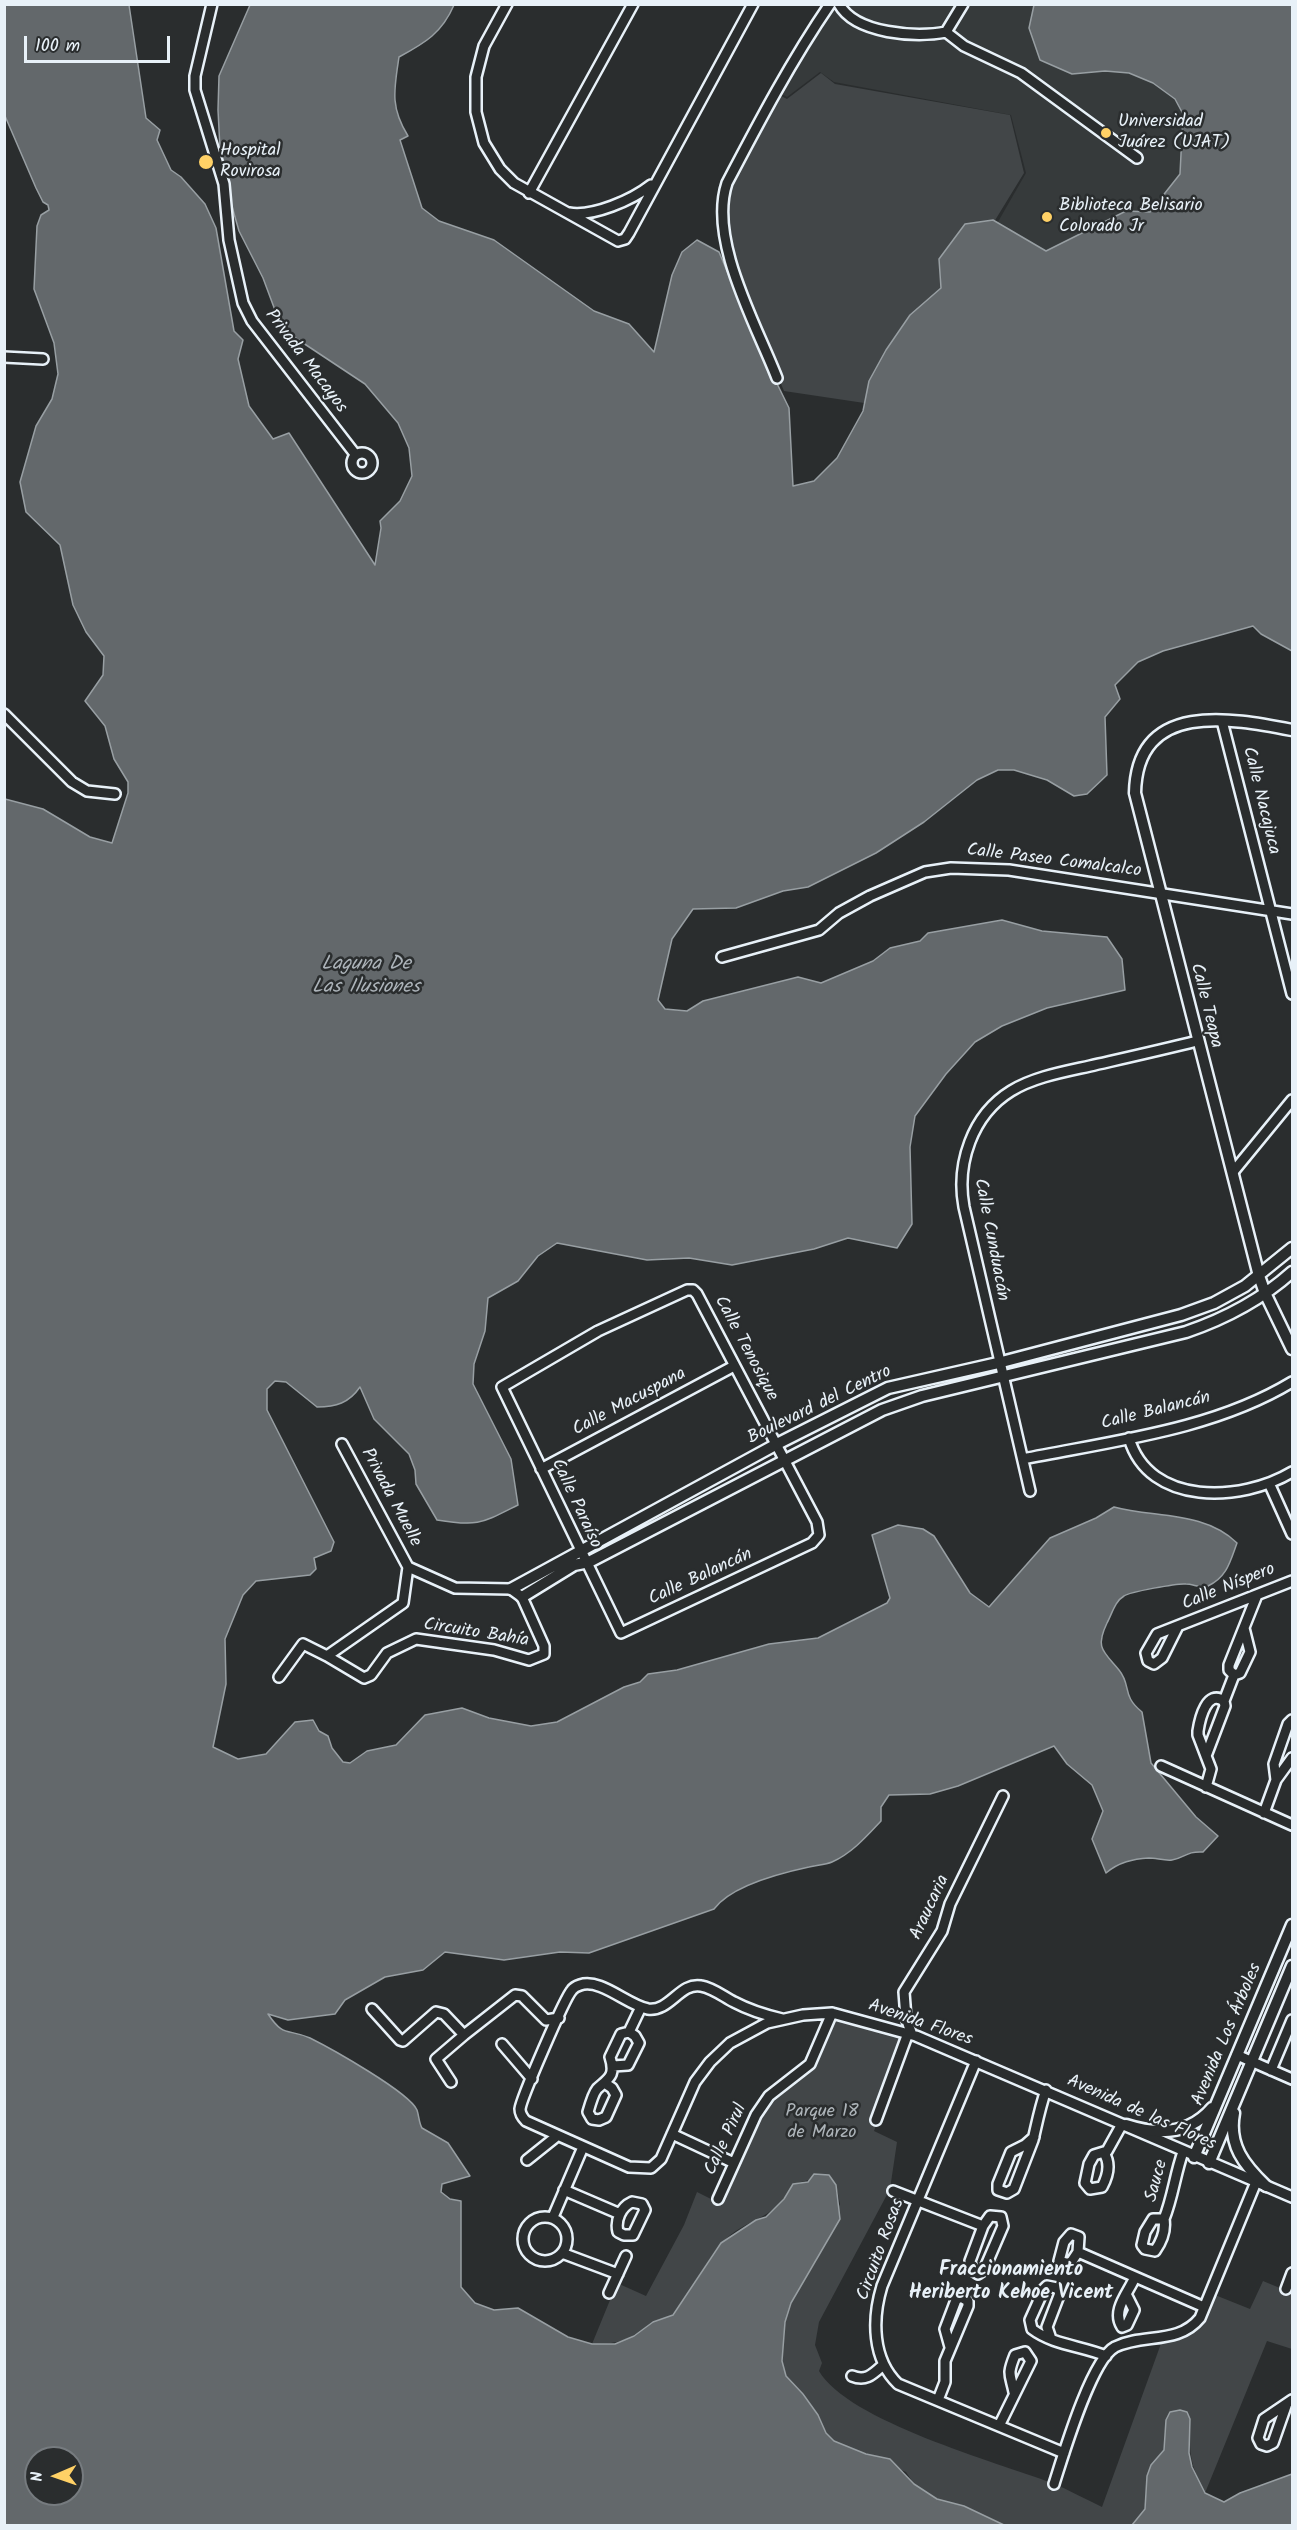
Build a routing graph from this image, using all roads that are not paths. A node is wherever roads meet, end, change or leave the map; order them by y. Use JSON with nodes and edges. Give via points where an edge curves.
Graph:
{"nodes":[{"id":1,"x":212,"y":4,"type":"edge"},
{"id":2,"x":507,"y":4,"type":"edge"},
{"id":3,"x":633,"y":4,"type":"edge"},
{"id":4,"x":753,"y":4,"type":"edge"},
{"id":5,"x":830,"y":4,"type":"edge"},
{"id":6,"x":839,"y":4,"type":"edge"},
{"id":7,"x":963,"y":4,"type":"edge"},
{"id":8,"x":946,"y":32,"type":"junction"},
{"id":9,"x":1137,"y":158,"type":"dead end"},
{"id":10,"x":656,"y":180,"type":"junction"},
{"id":11,"x":529,"y":193,"type":"junction"},
{"id":12,"x":564,"y":212,"type":"junction"},
{"id":13,"x":4,"y":357,"type":"edge"},
{"id":14,"x":43,"y":359,"type":"dead end"},
{"id":15,"x":777,"y":378,"type":"dead end"},
{"id":16,"x":355,"y":454,"type":"dead end"},
{"id":17,"x":4,"y":714,"type":"edge"},
{"id":18,"x":1222,"y":721,"type":"junction"},
{"id":19,"x":1293,"y":730,"type":"edge"},
{"id":20,"x":115,"y":794,"type":"dead end"},
{"id":21,"x":1159,"y":891,"type":"junction"},
{"id":22,"x":1270,"y":910,"type":"junction"},
{"id":23,"x":1293,"y":914,"type":"edge"},
{"id":24,"x":722,"y":957,"type":"dead end"},
{"id":25,"x":1293,"y":994,"type":"edge"},
{"id":26,"x":1197,"y":1041,"type":"junction"},
{"id":27,"x":1293,"y":1100,"type":"edge"},
{"id":28,"x":1233,"y":1172,"type":"junction"},
{"id":29,"x":1293,"y":1248,"type":"edge"},
{"id":30,"x":1293,"y":1272,"type":"edge"},
{"id":31,"x":1259,"y":1276,"type":"junction"},
{"id":32,"x":1265,"y":1293,"type":"junction"},
{"id":33,"x":1293,"y":1349,"type":"edge"},
{"id":34,"x":998,"y":1363,"type":"junction"},
{"id":35,"x":734,"y":1366,"type":"junction"},
{"id":36,"x":1003,"y":1376,"type":"junction"},
{"id":37,"x":1293,"y":1382,"type":"edge"},
{"id":38,"x":502,"y":1387,"type":"joint"},
{"id":39,"x":1129,"y":1438,"type":"junction"},
{"id":40,"x":342,"y":1443,"type":"dead end"},
{"id":41,"x":777,"y":1444,"type":"junction"},
{"id":42,"x":1023,"y":1459,"type":"junction"},
{"id":43,"x":785,"y":1460,"type":"junction"},
{"id":44,"x":541,"y":1469,"type":"junction"},
{"id":45,"x":1293,"y":1473,"type":"edge"},
{"id":46,"x":1269,"y":1483,"type":"junction"},
{"id":47,"x":1030,"y":1491,"type":"dead end"},
{"id":48,"x":819,"y":1530,"type":"joint"},
{"id":49,"x":1293,"y":1534,"type":"edge"},
{"id":50,"x":580,"y":1551,"type":"junction"},
{"id":51,"x":566,"y":1563,"type":"junction"},
{"id":52,"x":585,"y":1564,"type":"junction"},
{"id":53,"x":408,"y":1568,"type":"junction"},
{"id":54,"x":1293,"y":1581,"type":"edge"},
{"id":55,"x":511,"y":1589,"type":"junction"},
{"id":56,"x":1257,"y":1595,"type":"junction"},
{"id":57,"x":522,"y":1597,"type":"junction"},
{"id":58,"x":1178,"y":1626,"type":"dead end"},
{"id":59,"x":1244,"y":1628,"type":"junction"},
{"id":60,"x":621,"y":1633,"type":"joint"},
{"id":61,"x":327,"y":1656,"type":"junction"},
{"id":62,"x":1234,"y":1675,"type":"junction"},
{"id":63,"x":279,"y":1677,"type":"dead end"},
{"id":64,"x":1224,"y":1701,"type":"junction"},
{"id":65,"x":1293,"y":1720,"type":"edge"},
{"id":66,"x":1206,"y":1756,"type":"junction"},
{"id":67,"x":1293,"y":1758,"type":"edge"},
{"id":68,"x":1161,"y":1766,"type":"dead end"},
{"id":69,"x":1276,"y":1779,"type":"junction"},
{"id":70,"x":1206,"y":1786,"type":"junction"},
{"id":71,"x":1003,"y":1796,"type":"dead end"},
{"id":72,"x":1264,"y":1813,"type":"junction"},
{"id":73,"x":1293,"y":1825,"type":"edge"},
{"id":74,"x":1293,"y":1925,"type":"edge"},
{"id":75,"x":1293,"y":1966,"type":"edge"},
{"id":76,"x":641,"y":2007,"type":"junction"},
{"id":77,"x":372,"y":2009,"type":"dead end"},
{"id":78,"x":1257,"y":2009,"type":"junction"},
{"id":79,"x":832,"y":2013,"type":"junction"},
{"id":80,"x":1272,"y":2015,"type":"junction"},
{"id":81,"x":559,"y":2018,"type":"junction"},
{"id":82,"x":782,"y":2019,"type":"junction"},
{"id":83,"x":1293,"y":2020,"type":"edge"},
{"id":84,"x":629,"y":2032,"type":"junction"},
{"id":85,"x":910,"y":2034,"type":"junction"},
{"id":86,"x":464,"y":2035,"type":"junction"},
{"id":87,"x":502,"y":2044,"type":"dead end"},
{"id":88,"x":1237,"y":2055,"type":"junction"},
{"id":89,"x":976,"y":2061,"type":"junction"},
{"id":90,"x":1252,"y":2061,"type":"junction"},
{"id":91,"x":613,"y":2066,"type":"junction"},
{"id":92,"x":1271,"y":2070,"type":"junction"},
{"id":93,"x":532,"y":2079,"type":"junction"},
{"id":94,"x":1293,"y":2079,"type":"edge"},
{"id":95,"x":607,"y":2081,"type":"junction"},
{"id":96,"x":451,"y":2082,"type":"dead end"},
{"id":97,"x":1241,"y":2088,"type":"junction"},
{"id":98,"x":1046,"y":2090,"type":"junction"},
{"id":99,"x":1219,"y":2098,"type":"junction"},
{"id":100,"x":876,"y":2120,"type":"dead end"},
{"id":101,"x":1124,"y":2124,"type":"junction"},
{"id":102,"x":672,"y":2134,"type":"junction"},
{"id":103,"x":557,"y":2136,"type":"junction"},
{"id":104,"x":1034,"y":2137,"type":"junction"},
{"id":105,"x":583,"y":2147,"type":"junction"},
{"id":106,"x":1183,"y":2152,"type":"junction"},
{"id":107,"x":1104,"y":2153,"type":"dead end"},
{"id":108,"x":1194,"y":2157,"type":"junction"},
{"id":109,"x":527,"y":2160,"type":"dead end"},
{"id":110,"x":734,"y":2163,"type":"junction"},
{"id":111,"x":1209,"y":2163,"type":"junction"},
{"id":112,"x":1261,"y":2184,"type":"junction"},
{"id":113,"x":564,"y":2190,"type":"junction"},
{"id":114,"x":893,"y":2191,"type":"dead end"},
{"id":115,"x":1293,"y":2197,"type":"edge"},
{"id":116,"x":718,"y":2199,"type":"dead end"},
{"id":117,"x":918,"y":2200,"type":"junction"},
{"id":118,"x":620,"y":2214,"type":"dead end"},
{"id":119,"x":553,"y":2217,"type":"junction"},
{"id":120,"x":1164,"y":2219,"type":"dead end"},
{"id":121,"x":983,"y":2226,"type":"junction"},
{"id":122,"x":1078,"y":2252,"type":"dead end"},
{"id":123,"x":562,"y":2253,"type":"junction"},
{"id":124,"x":626,"y":2256,"type":"dead end"},
{"id":125,"x":1293,"y":2273,"type":"edge"},
{"id":126,"x":618,"y":2274,"type":"junction"},
{"id":127,"x":1135,"y":2277,"type":"junction"},
{"id":128,"x":1286,"y":2289,"type":"dead end"},
{"id":129,"x":609,"y":2293,"type":"dead end"},
{"id":130,"x":1127,"y":2296,"type":"junction"},
{"id":131,"x":1204,"y":2307,"type":"junction"},
{"id":132,"x":1122,"y":2327,"type":"junction"},
{"id":133,"x":1050,"y":2338,"type":"junction"},
{"id":134,"x":950,"y":2347,"type":"junction"},
{"id":135,"x":1116,"y":2347,"type":"junction"},
{"id":136,"x":1106,"y":2356,"type":"junction"},
{"id":137,"x":883,"y":2365,"type":"junction"},
{"id":138,"x":852,"y":2376,"type":"dead end"},
{"id":139,"x":1014,"y":2392,"type":"dead end"},
{"id":140,"x":938,"y":2400,"type":"junction"},
{"id":141,"x":999,"y":2426,"type":"junction"},
{"id":142,"x":1064,"y":2453,"type":"junction"},
{"id":143,"x":1054,"y":2484,"type":"dead end"}],
"edges":[{"from":1,"to":16,"type":"street","name":"Privada Macayos","via":[[195,90],[224,184],[227,226],[243,303],[252,321]]},
{"from":2,"to":11,"type":"street","via":[[482,52],[474,103],[488,152],[506,176]]},
{"from":3,"to":11,"type":"street"},
{"from":4,"to":10,"type":"street"},
{"from":5,"to":15,"type":"street","via":[[727,183],[721,208],[730,260]]},
{"from":6,"to":8,"type":"street","via":[[856,21],[886,31],[918,35]]},
{"from":7,"to":8,"type":"street"},
{"from":8,"to":9,"type":"street","via":[[964,46],[1021,73]]},
{"from":10,"to":12,"type":"street","via":[[640,192],[600,208],[577,214]]},
{"from":10,"to":12,"type":"street","via":[[623,240],[616,240]]},
{"from":11,"to":12,"type":"street"},
{"from":13,"to":14,"type":"street"},
{"from":17,"to":20,"type":"street","via":[[78,787]]},
{"from":18,"to":19,"type":"street","name":"Calle Teapa"},
{"from":18,"to":21,"type":"street","name":"Calle Teapa","via":[[1199,719],[1176,724],[1152,744],[1139,767],[1137,805]]},
{"from":18,"to":22,"type":"street","name":"Calle Nacajuca"},
{"from":21,"to":22,"type":"street","name":"Calle Paseo Comalcalco"},
{"from":21,"to":24,"type":"street","name":"Calle Paseo Comalcalco","via":[[990,868],[938,869],[870,896],[839,913],[819,930]]},
{"from":21,"to":26,"type":"street","name":"Calle Teapa"},
{"from":22,"to":23,"type":"street","name":"Calle Paseo Comalcalco"},
{"from":22,"to":25,"type":"street","name":"Calle Nacajuca"},
{"from":26,"to":28,"type":"street","name":"Calle Teapa"},
{"from":26,"to":34,"type":"street","name":"Calle Cunduacán","via":[[1024,1084],[999,1100],[978,1127],[962,1161],[960,1184]]},
{"from":27,"to":28,"type":"street"},
{"from":28,"to":31,"type":"street","name":"Calle Teapa"},
{"from":29,"to":31,"type":"street","name":"Boulevard del Centro"},
{"from":30,"to":32,"type":"street","name":"Boulevard del Centro"},
{"from":31,"to":32,"type":"street","name":"Calle Teapa"},
{"from":31,"to":34,"type":"street","name":"Boulevard del Centro","via":[[1214,1303],[1181,1315]]},
{"from":32,"to":33,"type":"street","name":"Calle Teapa"},
{"from":32,"to":36,"type":"street","name":"Boulevard del Centro","via":[[1220,1320],[1178,1335]]},
{"from":34,"to":36,"type":"street","name":"Calle Cunduacán"},
{"from":34,"to":41,"type":"street","name":"Boulevard del Centro","via":[[893,1386]]},
{"from":35,"to":38,"type":"street","name":"Calle Tenosique","via":[[693,1290],[598,1331]]},
{"from":35,"to":41,"type":"street","name":"Calle Tenosique"},
{"from":35,"to":44,"type":"street","name":"Calle Macuspana"},
{"from":36,"to":42,"type":"street","name":"Calle Cunduacán"},
{"from":36,"to":43,"type":"street","name":"Boulevard del Centro","via":[[898,1403]]},
{"from":37,"to":39,"type":"street","name":"Calle Balancán","via":[[1225,1412]]},
{"from":38,"to":44,"type":"street","name":"Calle Paraíso"},
{"from":39,"to":42,"type":"street","name":"Calle Balancán"},
{"from":39,"to":46,"type":"street","via":[[1144,1467],[1181,1489],[1225,1492]]},
{"from":40,"to":53,"type":"street","name":"Privada Muelle"},
{"from":41,"to":43,"type":"street","name":"Calle Tenosique"},
{"from":41,"to":50,"type":"street","name":"Boulevard del Centro"},
{"from":42,"to":47,"type":"street","name":"Calle Cunduacán"},
{"from":43,"to":48,"type":"street","name":"Calle Tenosique"},
{"from":43,"to":52,"type":"street","name":"Boulevard del Centro"},
{"from":44,"to":50,"type":"street","name":"Calle Paraíso"},
{"from":45,"to":46,"type":"street"},
{"from":46,"to":49,"type":"street"},
{"from":48,"to":60,"type":"street","name":"Calle Balancán","via":[[812,1544]]},
{"from":50,"to":51,"type":"street","name":"Boulevard del Centro"},
{"from":50,"to":52,"type":"street","name":"Calle Paraíso"},
{"from":51,"to":52,"type":"street","name":"Boulevard del Centro"},
{"from":51,"to":55,"type":"street","name":"Boulevard del Centro"},
{"from":51,"to":57,"type":"street","name":"Boulevard del Centro"},
{"from":52,"to":60,"type":"street","name":"Calle Paraíso"},
{"from":53,"to":55,"type":"street","via":[[454,1588]]},
{"from":53,"to":61,"type":"street","name":"Circuito Bahía","via":[[403,1604]]},
{"from":54,"to":56,"type":"street","name":"Calle Níspero"},
{"from":55,"to":57,"type":"street"},
{"from":56,"to":58,"type":"street","name":"Calle Níspero"},
{"from":56,"to":59,"type":"street"},
{"from":57,"to":61,"type":"street","name":"Circuito Bahía","via":[[545,1649],[534,1660],[416,1639],[390,1651],[364,1678]]},
{"from":59,"to":62,"type":"street","via":[[1228,1665]]},
{"from":59,"to":62,"type":"street","via":[[1250,1652],[1240,1673]]},
{"from":61,"to":63,"type":"street","name":"Circuito Bahía","via":[[303,1644]]},
{"from":62,"to":64,"type":"street"},
{"from":64,"to":66,"type":"street"},
{"from":64,"to":66,"type":"street","via":[[1217,1697],[1209,1701],[1198,1727]]},
{"from":65,"to":69,"type":"street","via":[[1288,1724],[1274,1764]]},
{"from":66,"to":70,"type":"street","via":[[1211,1772]]},
{"from":67,"to":69,"type":"street"},
{"from":68,"to":70,"type":"street"},
{"from":69,"to":72,"type":"street"},
{"from":70,"to":72,"type":"street"},
{"from":71,"to":85,"type":"street","name":"Araucaria","via":[[950,1904],[942,1931],[904,1992]]},
{"from":72,"to":73,"type":"street"},
{"from":74,"to":78,"type":"street","name":"Avenida Los Árboles"},
{"from":75,"to":80,"type":"street","name":"Avenida Los Árboles"},
{"from":76,"to":81,"type":"street","via":[[593,1985],[580,1985],[569,1994]]},
{"from":76,"to":82,"type":"street","via":[[661,2007],[689,1987],[697,1986]]},
{"from":76,"to":84,"type":"street"},
{"from":77,"to":86,"type":"street","via":[[400,2040],[439,2012]]},
{"from":78,"to":80,"type":"street"},
{"from":78,"to":88,"type":"street","name":"Avenida Los Árboles"},
{"from":79,"to":82,"type":"street","name":"Avenida Flores"},
{"from":79,"to":85,"type":"street","name":"Avenida Flores"},
{"from":79,"to":110,"type":"street","name":"Calle Pirul","via":[[812,2061],[769,2096]]},
{"from":80,"to":90,"type":"street","name":"Avenida Los Árboles"},
{"from":81,"to":86,"type":"street","via":[[546,2020],[522,1996],[515,1995]]},
{"from":81,"to":93,"type":"street"},
{"from":82,"to":102,"type":"street","via":[[735,2039],[710,2062],[689,2093]]},
{"from":83,"to":92,"type":"street"},
{"from":84,"to":91,"type":"street","via":[[621,2034],[610,2057]]},
{"from":84,"to":91,"type":"street","via":[[639,2043],[628,2065]]},
{"from":85,"to":89,"type":"street","name":"Avenida Flores"},
{"from":85,"to":100,"type":"street"},
{"from":86,"to":96,"type":"street","via":[[436,2059]]},
{"from":87,"to":93,"type":"street"},
{"from":88,"to":90,"type":"street"},
{"from":88,"to":99,"type":"street","name":"Avenida Los Árboles"},
{"from":89,"to":98,"type":"street","name":"Avenida de las Flores"},
{"from":89,"to":117,"type":"street","name":"Circuito Rosas"},
{"from":90,"to":92,"type":"street"},
{"from":90,"to":97,"type":"street","name":"Avenida Los Árboles"},
{"from":91,"to":95,"type":"street"},
{"from":92,"to":94,"type":"street"},
{"from":93,"to":103,"type":"street","via":[[520,2109],[522,2116]]},
{"from":95,"to":95,"type":"street","via":[[592,2102],[588,2112],[592,2118],[606,2117],[616,2095]]},
{"from":97,"to":111,"type":"street","name":"Avenida Los Árboles"},
{"from":97,"to":112,"type":"street","via":[[1233,2117],[1235,2145]]},
{"from":98,"to":101,"type":"street","name":"Avenida de las Flores"},
{"from":98,"to":104,"type":"street"},
{"from":99,"to":101,"type":"street","via":[[1202,2118],[1178,2130],[1154,2132]]},
{"from":99,"to":108,"type":"street","name":"Avenida Los Árboles"},
{"from":101,"to":106,"type":"street","name":"Avenida de las Flores"},
{"from":101,"to":107,"type":"street"},
{"from":102,"to":105,"type":"street","via":[[661,2159],[651,2168],[629,2167]]},
{"from":102,"to":110,"type":"street"},
{"from":103,"to":105,"type":"street"},
{"from":103,"to":109,"type":"street"},
{"from":104,"to":104,"type":"street","via":[[1012,2191],[998,2190],[1011,2152]]},
{"from":105,"to":113,"type":"street"},
{"from":106,"to":108,"type":"street","name":"Avenida de las Flores"},
{"from":106,"to":120,"type":"street","name":"Sauce"},
{"from":108,"to":111,"type":"street","name":"Avenida de las Flores"},
{"from":110,"to":116,"type":"street","name":"Calle Pirul"},
{"from":111,"to":112,"type":"street","name":"Avenida de las Flores"},
{"from":112,"to":115,"type":"street","name":"Avenida de las Flores"},
{"from":112,"to":131,"type":"street"},
{"from":113,"to":118,"type":"street"},
{"from":113,"to":119,"type":"street"},
{"from":114,"to":117,"type":"street"},
{"from":117,"to":121,"type":"street"},
{"from":117,"to":137,"type":"street","name":"Circuito Rosas","via":[[876,2307]]},
{"from":119,"to":123,"type":"street","via":[[565,2230],[567,2239]]},
{"from":119,"to":123,"type":"street","via":[[542,2216],[527,2223],[522,2236],[525,2249],[532,2259],[542,2262]]},
{"from":121,"to":121,"type":"street","via":[[994,2214],[1003,2220],[984,2270],[978,2274],[972,2270],[970,2261]]},
{"from":122,"to":127,"type":"street"},
{"from":123,"to":126,"type":"street"},
{"from":124,"to":126,"type":"street"},
{"from":125,"to":128,"type":"street"},
{"from":126,"to":129,"type":"street"},
{"from":127,"to":130,"type":"street"},
{"from":127,"to":131,"type":"street"},
{"from":130,"to":132,"type":"street","via":[[1119,2310]]},
{"from":130,"to":132,"type":"street","via":[[1134,2310]]},
{"from":131,"to":135,"type":"street","via":[[1200,2318],[1187,2331]]},
{"from":132,"to":135,"type":"street"},
{"from":133,"to":133,"type":"street","via":[[1033,2331],[1030,2320],[1044,2289],[1050,2286],[1060,2293],[1047,2327]]},
{"from":133,"to":136,"type":"street"},
{"from":134,"to":134,"type":"street","via":[[968,2306],[968,2301],[961,2297],[956,2300],[945,2329]]},
{"from":134,"to":140,"type":"street"},
{"from":135,"to":136,"type":"street"},
{"from":136,"to":142,"type":"street","via":[[1097,2368]]},
{"from":137,"to":138,"type":"street","via":[[867,2378]]},
{"from":137,"to":140,"type":"street","via":[[898,2384]]},
{"from":139,"to":141,"type":"street"},
{"from":140,"to":141,"type":"street"},
{"from":141,"to":142,"type":"street"},
{"from":142,"to":143,"type":"street"}]}
